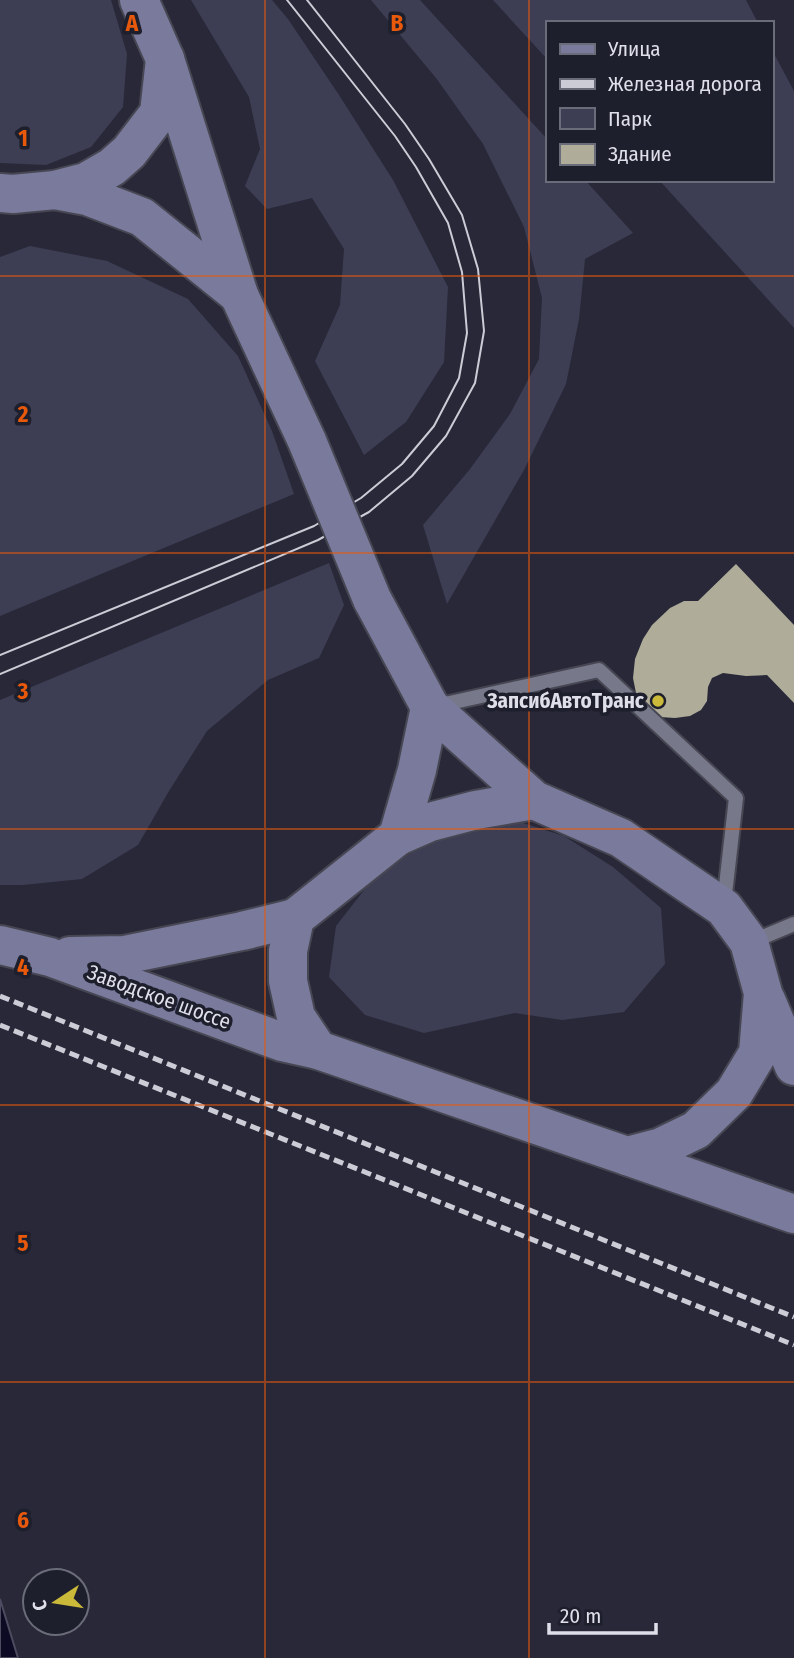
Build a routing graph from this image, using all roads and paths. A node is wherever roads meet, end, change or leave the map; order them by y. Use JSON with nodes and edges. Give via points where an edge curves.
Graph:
{"nodes":[{"id":1,"x":139,"y":0,"type":"edge"},
{"id":2,"x":165,"y":59,"type":"junction"},
{"id":3,"x":54,"y":190,"type":"junction"},
{"id":4,"x":4,"y":196,"type":"edge"},
{"id":5,"x":239,"y":295,"type":"junction"},
{"id":6,"x":430,"y":707,"type":"junction"},
{"id":7,"x":534,"y":800,"type":"junction"},
{"id":8,"x":398,"y":836,"type":"junction"},
{"id":9,"x":724,"y":908,"type":"junction"},
{"id":10,"x":295,"y":918,"type":"junction"},
{"id":11,"x":794,"y":924,"type":"edge"},
{"id":12,"x":750,"y":942,"type":"junction"},
{"id":13,"x":0,"y":945,"type":"edge"},
{"id":14,"x":50,"y":957,"type":"junction"},
{"id":15,"x":763,"y":993,"type":"junction"},
{"id":16,"x":318,"y":1051,"type":"junction"},
{"id":17,"x":794,"y":1066,"type":"edge"},
{"id":18,"x":627,"y":1156,"type":"junction"},
{"id":19,"x":794,"y":1214,"type":"edge"}],
"edges":[{"from":1,"to":2,"type":"main road"},
{"from":2,"to":3,"type":"main road","via":[[159,113],[128,152],[86,182]]},
{"from":2,"to":5,"type":"main road"},
{"from":3,"to":4,"type":"main road"},
{"from":3,"to":5,"type":"main road","via":[[87,196],[142,217]]},
{"from":5,"to":6,"type":"main road","bridge":true,"via":[[307,441],[372,599]]},
{"from":6,"to":7,"type":"main road"},
{"from":6,"to":8,"type":"main road"},
{"from":6,"to":9,"type":"lane","via":[[599,670],[736,798]]},
{"from":7,"to":8,"type":"main road","via":[[430,822]]},
{"from":7,"to":9,"type":"main road","via":[[621,838]]},
{"from":8,"to":10,"type":"main road"},
{"from":9,"to":12,"type":"main road"},
{"from":10,"to":14,"type":"main road","via":[[124,955]]},
{"from":10,"to":16,"type":"main road","via":[[288,981],[296,1017]]},
{"from":11,"to":12,"type":"lane"},
{"from":12,"to":15,"type":"main road"},
{"from":13,"to":14,"type":"main road","name":"Заводское шоссе"},
{"from":14,"to":16,"type":"main road","name":"Заводское шоссе"},
{"from":15,"to":17,"type":"main road"},
{"from":15,"to":18,"type":"main road","via":[[758,1053],[733,1093],[696,1130],[661,1147]]},
{"from":16,"to":18,"type":"main road","name":"Заводское шоссе"},
{"from":18,"to":19,"type":"main road"}]}
